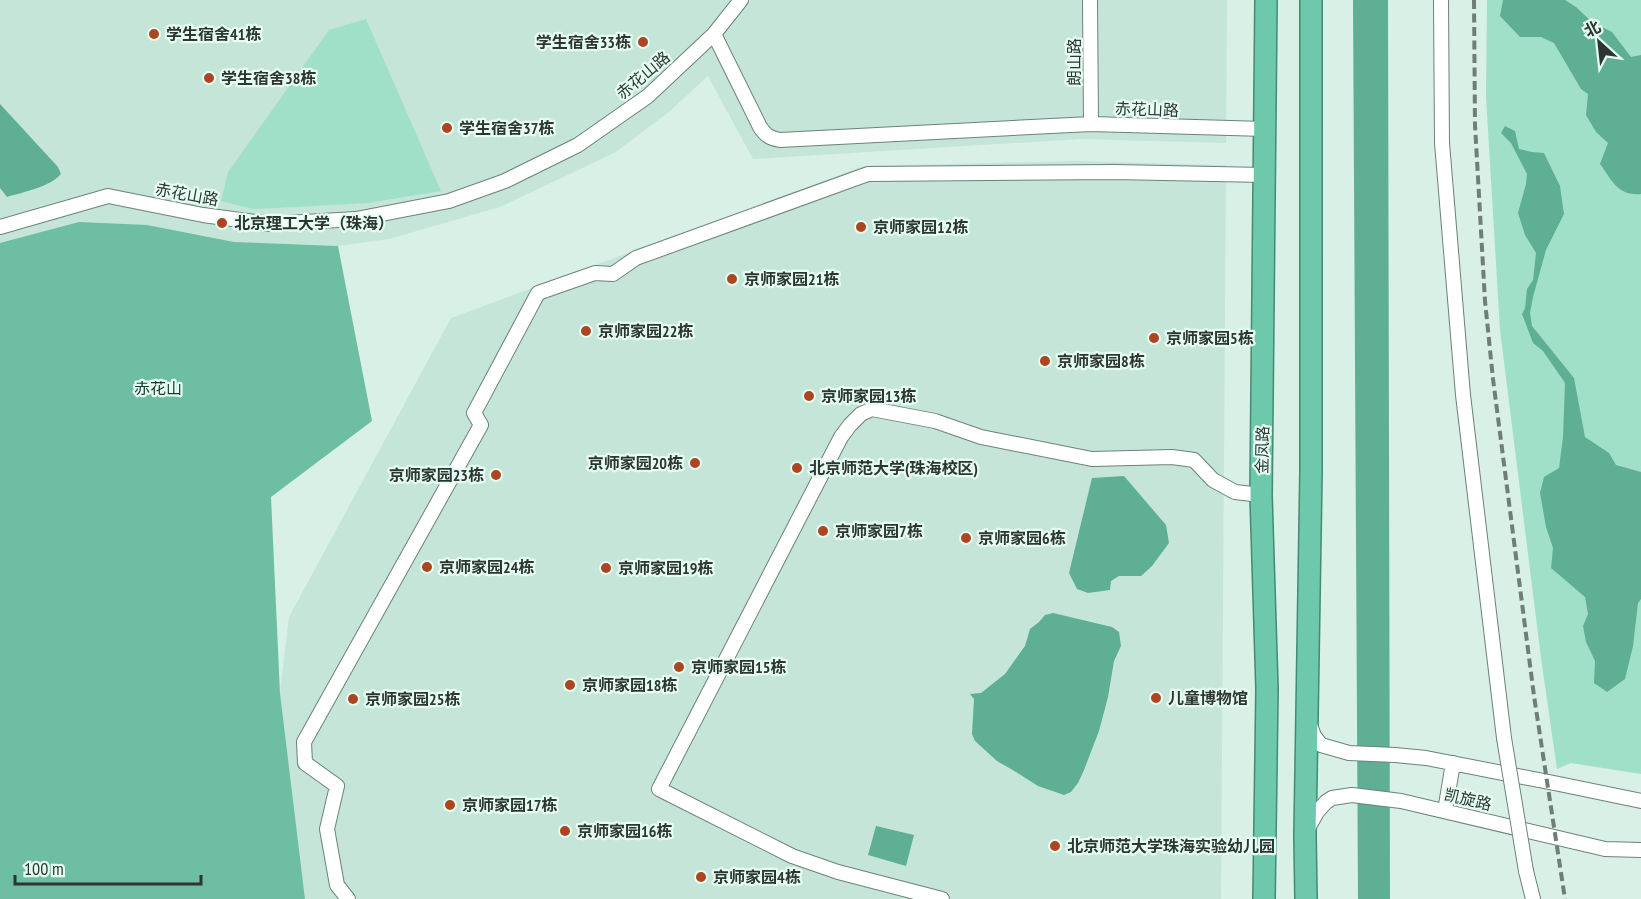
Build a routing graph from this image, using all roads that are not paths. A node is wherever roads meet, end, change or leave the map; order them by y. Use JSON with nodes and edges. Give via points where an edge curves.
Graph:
{"nodes":[{"id":1,"x":741,"y":0,"type":"edge"},
{"id":2,"x":1090,"y":0,"type":"edge"},
{"id":3,"x":1266,"y":0,"type":"edge"},
{"id":4,"x":1311,"y":0,"type":"edge"},
{"id":5,"x":1441,"y":0,"type":"edge"},
{"id":6,"x":714,"y":34,"type":"junction"},
{"id":7,"x":1091,"y":124,"type":"junction"},
{"id":8,"x":1265,"y":129,"type":"junction"},
{"id":9,"x":1264,"y":175,"type":"junction"},
{"id":10,"x":0,"y":226,"type":"edge"},
{"id":11,"x":1261,"y":495,"type":"junction"},
{"id":12,"x":1307,"y":717,"type":"junction"},
{"id":13,"x":1453,"y":764,"type":"junction"},
{"id":14,"x":1641,"y":801,"type":"edge"},
{"id":15,"x":1445,"y":811,"type":"junction"},
{"id":16,"x":1305,"y":835,"type":"junction"},
{"id":17,"x":1641,"y":850,"type":"edge"},
{"id":18,"x":348,"y":899,"type":"edge"},
{"id":19,"x":942,"y":899,"type":"edge"},
{"id":20,"x":1264,"y":899,"type":"edge"},
{"id":21,"x":1306,"y":899,"type":"edge"},
{"id":22,"x":1533,"y":899,"type":"edge"}],
"edges":[{"from":1,"to":6,"type":"street"},
{"from":2,"to":7,"type":"street","name":"朗山路"},
{"from":3,"to":8,"type":"highway","name":"金凤路"},
{"from":4,"to":12,"type":"highway"},
{"from":5,"to":22,"type":"street","bridge":true,"via":[[1442,143],[1463,394],[1504,738]]},
{"from":6,"to":7,"type":"street","name":"赤花山路","via":[[760,128],[771,138]]},
{"from":6,"to":10,"type":"street","name":"赤花山路","via":[[648,96],[578,145],[505,180],[449,201],[356,219],[270,224],[108,196]]},
{"from":7,"to":8,"type":"street","name":"赤花山路"},
{"from":8,"to":9,"type":"highway","name":"金凤路"},
{"from":9,"to":11,"type":"highway","name":"金凤路"},
{"from":9,"to":18,"type":"street","via":[[867,174],[636,258],[613,274],[595,273],[538,293],[474,412],[481,425],[304,742],[305,763],[337,786],[327,829],[337,885]]},
{"from":11,"to":19,"type":"street","via":[[1235,492],[1213,480],[1194,460],[1092,459],[981,437],[935,421],[872,409],[850,425],[659,789],[792,856]]},
{"from":11,"to":20,"type":"highway","name":"金凤路","via":[[1267,689]]},
{"from":12,"to":13,"type":"street","name":"凯旋路","via":[[1321,745],[1349,753],[1426,758]]},
{"from":12,"to":16,"type":"highway"},
{"from":13,"to":14,"type":"street","name":"凯旋路"},
{"from":13,"to":15,"type":"street"},
{"from":15,"to":16,"type":"street","name":"凯旋路","via":[[1352,795],[1332,798],[1317,812]]},
{"from":15,"to":17,"type":"street","name":"凯旋路","via":[[1605,849]]},
{"from":16,"to":21,"type":"highway"}]}
